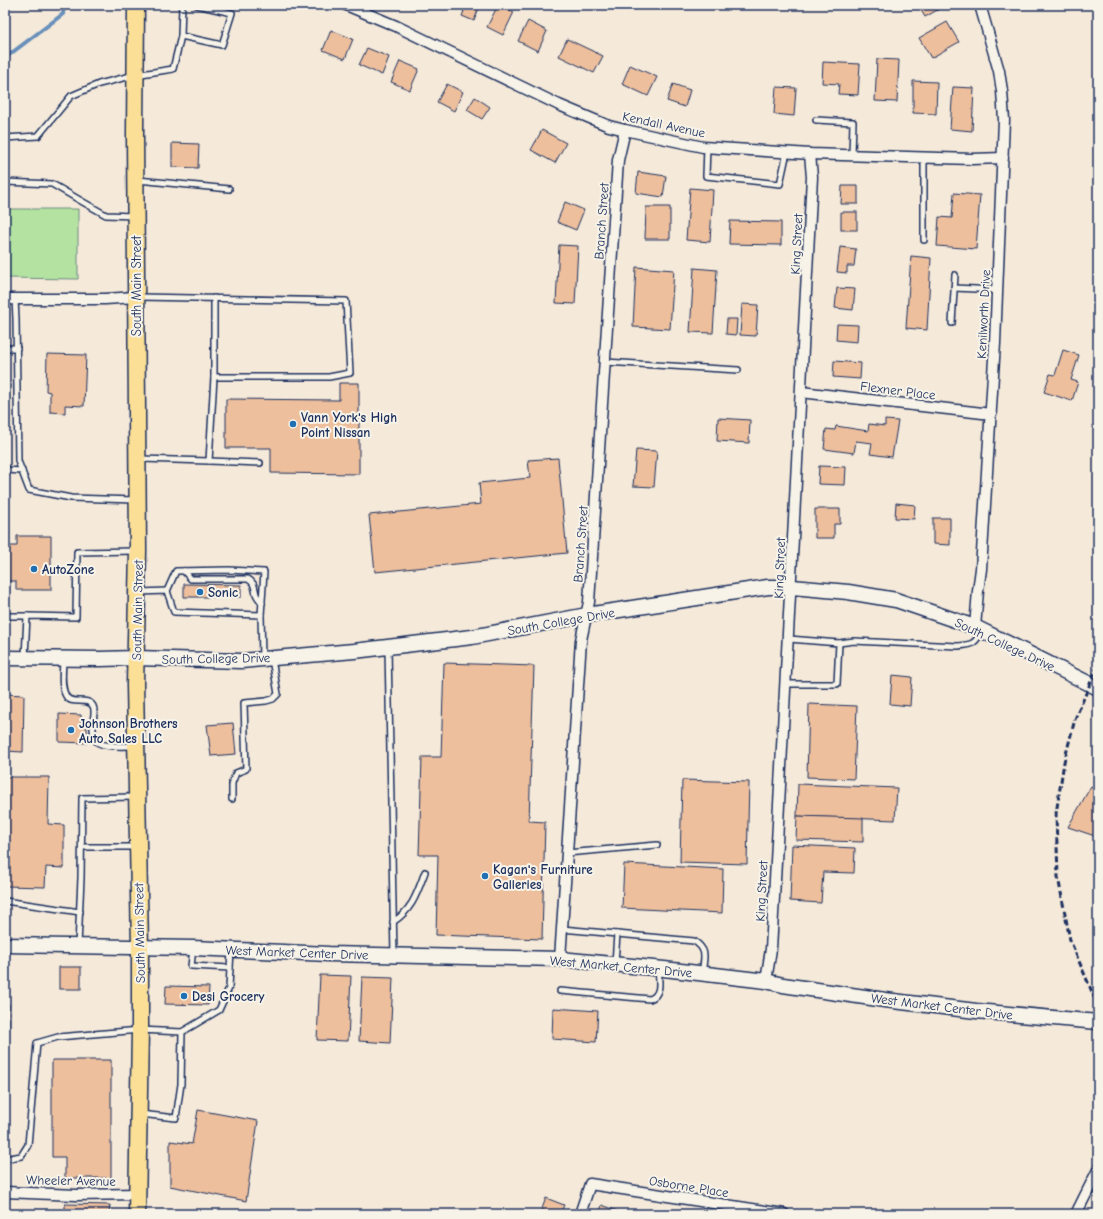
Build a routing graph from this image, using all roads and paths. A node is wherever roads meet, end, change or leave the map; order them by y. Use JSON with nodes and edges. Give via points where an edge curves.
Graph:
{"nodes":[{"id":1,"x":136,"y":5,"type":"edge"},
{"id":2,"x":182,"y":5,"type":"edge"},
{"id":3,"x":197,"y":5,"type":"edge"},
{"id":4,"x":346,"y":5,"type":"edge"},
{"id":5,"x":980,"y":5,"type":"edge"},
{"id":6,"x":181,"y":36,"type":"junction"},
{"id":7,"x":135,"y":75,"type":"junction"},
{"id":8,"x":816,"y":120,"type":"dead end"},
{"id":9,"x":625,"y":130,"type":"junction"},
{"id":10,"x":5,"y":138,"type":"edge"},
{"id":11,"x":707,"y":147,"type":"junction"},
{"id":12,"x":787,"y":152,"type":"junction"},
{"id":13,"x":810,"y":154,"type":"junction"},
{"id":14,"x":852,"y":155,"type":"junction"},
{"id":15,"x":924,"y":158,"type":"junction"},
{"id":16,"x":1003,"y":158,"type":"junction"},
{"id":17,"x":135,"y":179,"type":"junction"},
{"id":18,"x":5,"y":182,"type":"edge"},
{"id":19,"x":229,"y":190,"type":"dead end"},
{"id":20,"x":135,"y":216,"type":"junction"},
{"id":21,"x":924,"y":240,"type":"dead end"},
{"id":22,"x":955,"y":275,"type":"dead end"},
{"id":23,"x":954,"y":288,"type":"junction"},
{"id":24,"x":997,"y":290,"type":"junction"},
{"id":25,"x":136,"y":297,"type":"junction"},
{"id":26,"x":214,"y":298,"type":"junction"},
{"id":27,"x":10,"y":299,"type":"edge"},
{"id":28,"x":952,"y":323,"type":"dead end"},
{"id":29,"x":5,"y":348,"type":"edge"},
{"id":30,"x":17,"y":348,"type":"junction"},
{"id":31,"x":605,"y":362,"type":"junction"},
{"id":32,"x":738,"y":370,"type":"dead end"},
{"id":33,"x":214,"y":377,"type":"junction"},
{"id":34,"x":802,"y":392,"type":"junction"},
{"id":35,"x":991,"y":414,"type":"junction"},
{"id":36,"x":137,"y":459,"type":"junction"},
{"id":37,"x":209,"y":461,"type":"junction"},
{"id":38,"x":260,"y":463,"type":"dead end"},
{"id":39,"x":5,"y":470,"type":"edge"},
{"id":40,"x":22,"y":471,"type":"junction"},
{"id":41,"x":138,"y":500,"type":"junction"},
{"id":42,"x":138,"y":551,"type":"junction"},
{"id":43,"x":184,"y":571,"type":"junction"},
{"id":44,"x":792,"y":587,"type":"junction"},
{"id":45,"x":167,"y":591,"type":"junction"},
{"id":46,"x":137,"y":592,"type":"junction"},
{"id":47,"x":262,"y":602,"type":"junction"},
{"id":48,"x":261,"y":615,"type":"junction"},
{"id":49,"x":587,"y":615,"type":"junction"},
{"id":50,"x":5,"y":616,"type":"edge"},
{"id":51,"x":27,"y":616,"type":"junction"},
{"id":52,"x":979,"y":629,"type":"junction"},
{"id":53,"x":789,"y":640,"type":"junction"},
{"id":54,"x":839,"y":643,"type":"junction"},
{"id":55,"x":388,"y":647,"type":"junction"},
{"id":56,"x":5,"y":658,"type":"edge"},
{"id":57,"x":25,"y":658,"type":"junction"},
{"id":58,"x":136,"y":658,"type":"junction"},
{"id":59,"x":267,"y":658,"type":"junction"},
{"id":60,"x":63,"y":659,"type":"junction"},
{"id":61,"x":786,"y":684,"type":"junction"},
{"id":62,"x":1098,"y":688,"type":"edge"},
{"id":63,"x":136,"y":746,"type":"junction"},
{"id":64,"x":137,"y":797,"type":"junction"},
{"id":65,"x":232,"y":799,"type":"dead end"},
{"id":66,"x":657,"y":845,"type":"dead end"},
{"id":67,"x":82,"y":847,"type":"junction"},
{"id":68,"x":138,"y":847,"type":"junction"},
{"id":69,"x":567,"y":853,"type":"junction"},
{"id":70,"x":425,"y":872,"type":"dead end"},
{"id":71,"x":5,"y":901,"type":"edge"},
{"id":72,"x":80,"y":912,"type":"junction"},
{"id":73,"x":393,"y":922,"type":"junction"},
{"id":74,"x":562,"y":929,"type":"junction"},
{"id":75,"x":617,"y":934,"type":"junction"},
{"id":76,"x":5,"y":944,"type":"edge"},
{"id":77,"x":78,"y":946,"type":"junction"},
{"id":78,"x":140,"y":947,"type":"junction"},
{"id":79,"x":193,"y":948,"type":"junction"},
{"id":80,"x":231,"y":950,"type":"junction"},
{"id":81,"x":394,"y":956,"type":"junction"},
{"id":82,"x":560,"y":959,"type":"junction"},
{"id":83,"x":615,"y":964,"type":"junction"},
{"id":84,"x":230,"y":968,"type":"junction"},
{"id":85,"x":658,"y":968,"type":"junction"},
{"id":86,"x":702,"y":974,"type":"junction"},
{"id":87,"x":766,"y":981,"type":"junction"},
{"id":88,"x":560,"y":991,"type":"dead end"},
{"id":89,"x":1098,"y":1022,"type":"edge"},
{"id":90,"x":140,"y":1030,"type":"junction"},
{"id":91,"x":182,"y":1032,"type":"junction"},
{"id":92,"x":138,"y":1114,"type":"junction"},
{"id":93,"x":5,"y":1159,"type":"edge"},
{"id":94,"x":1098,"y":1170,"type":"edge"},
{"id":95,"x":5,"y":1192,"type":"edge"},
{"id":96,"x":138,"y":1194,"type":"junction"},
{"id":97,"x":137,"y":1214,"type":"edge"},
{"id":98,"x":580,"y":1214,"type":"edge"},
{"id":99,"x":784,"y":1214,"type":"edge"},
{"id":100,"x":1076,"y":1214,"type":"edge"}],
"edges":[{"from":1,"to":7,"type":"main road","name":"South Main Street"},
{"from":2,"to":6,"type":"lane"},
{"from":3,"to":6,"type":"lane","via":[[232,13],[222,45]]},
{"from":4,"to":9,"type":"street","name":"Kendall Avenue","via":[[396,26],[559,105]]},
{"from":5,"to":16,"type":"street","name":"Kenilworth Drive","via":[[1002,91]]},
{"from":6,"to":7,"type":"lane","via":[[173,69]]},
{"from":7,"to":10,"type":"lane","via":[[98,84],[71,96],[38,136]]},
{"from":7,"to":17,"type":"main road","name":"South Main Street"},
{"from":8,"to":14,"type":"lane","via":[[853,122]]},
{"from":9,"to":11,"type":"street","name":"Kendall Avenue"},
{"from":9,"to":31,"type":"street","name":"Branch Street","via":[[618,160]]},
{"from":11,"to":12,"type":"street","name":"Kendall Avenue"},
{"from":11,"to":12,"type":"lane","via":[[706,176],[780,184]]},
{"from":12,"to":13,"type":"street","name":"Kendall Avenue"},
{"from":13,"to":14,"type":"street","name":"Kendall Avenue"},
{"from":13,"to":34,"type":"street","name":"King Street","via":[[812,177]]},
{"from":14,"to":15,"type":"street","name":"Kendall Avenue"},
{"from":15,"to":16,"type":"street","name":"Kendall Avenue"},
{"from":15,"to":21,"type":"lane"},
{"from":16,"to":24,"type":"street","name":"Kenilworth Drive"},
{"from":17,"to":19,"type":"lane"},
{"from":17,"to":20,"type":"main road","name":"South Main Street"},
{"from":18,"to":20,"type":"lane","via":[[52,184],[106,215]]},
{"from":20,"to":25,"type":"main road","name":"South Main Street"},
{"from":22,"to":23,"type":"lane"},
{"from":23,"to":24,"type":"lane"},
{"from":23,"to":28,"type":"lane"},
{"from":24,"to":35,"type":"street","name":"Kenilworth Drive"},
{"from":25,"to":26,"type":"lane"},
{"from":25,"to":27,"type":"street"},
{"from":25,"to":36,"type":"main road","name":"South Main Street"},
{"from":26,"to":33,"type":"lane"},
{"from":26,"to":33,"type":"lane","via":[[346,301],[350,373],[329,377]]},
{"from":27,"to":30,"type":"lane","via":[[16,319]]},
{"from":29,"to":30,"type":"lane"},
{"from":30,"to":40,"type":"lane","via":[[18,461]]},
{"from":31,"to":32,"type":"lane"},
{"from":31,"to":49,"type":"street","name":"Branch Street","via":[[590,602]]},
{"from":33,"to":37,"type":"lane"},
{"from":34,"to":35,"type":"street","name":"Flexner Place"},
{"from":34,"to":44,"type":"street","name":"King Street"},
{"from":35,"to":52,"type":"street","name":"Kenilworth Drive","via":[[978,592]]},
{"from":36,"to":37,"type":"lane"},
{"from":36,"to":41,"type":"main road","name":"South Main Street"},
{"from":37,"to":38,"type":"lane"},
{"from":39,"to":40,"type":"lane"},
{"from":40,"to":41,"type":"lane","via":[[29,490],[71,498]]},
{"from":41,"to":42,"type":"main road","name":"South Main Street"},
{"from":42,"to":46,"type":"main road","name":"South Main Street"},
{"from":42,"to":51,"type":"lane","via":[[77,552],[76,617]]},
{"from":43,"to":45,"type":"lane","via":[[176,571]]},
{"from":43,"to":47,"type":"lane","via":[[190,579],[248,579],[255,585],[256,596]]},
{"from":43,"to":47,"type":"lane","via":[[264,572]]},
{"from":44,"to":49,"type":"main road","name":"South College Drive","via":[[768,587]]},
{"from":44,"to":52,"type":"main road","name":"South College Drive","via":[[896,600]]},
{"from":44,"to":53,"type":"street","name":"King Street"},
{"from":45,"to":46,"type":"lane"},
{"from":45,"to":48,"type":"lane","via":[[174,612]]},
{"from":46,"to":58,"type":"main road","name":"South Main Street"},
{"from":47,"to":48,"type":"lane"},
{"from":48,"to":59,"type":"lane"},
{"from":49,"to":55,"type":"main road","name":"South College Drive","via":[[472,637]]},
{"from":49,"to":69,"type":"street","name":"Branch Street","via":[[581,640]]},
{"from":50,"to":51,"type":"lane"},
{"from":51,"to":57,"type":"lane"},
{"from":52,"to":54,"type":"lane","via":[[977,640],[970,645],[854,641]]},
{"from":52,"to":62,"type":"main road","name":"South College Drive"},
{"from":53,"to":54,"type":"lane"},
{"from":53,"to":61,"type":"street","name":"King Street"},
{"from":54,"to":61,"type":"lane","via":[[837,684]]},
{"from":55,"to":59,"type":"main road","name":"South College Drive"},
{"from":55,"to":73,"type":"lane"},
{"from":56,"to":57,"type":"main road","name":"South College Drive"},
{"from":57,"to":60,"type":"main road","name":"South College Drive"},
{"from":58,"to":59,"type":"main road","name":"South College Drive"},
{"from":58,"to":60,"type":"main road","name":"South College Drive"},
{"from":58,"to":63,"type":"main road","name":"South Main Street"},
{"from":59,"to":65,"type":"lane","via":[[278,694],[266,701],[244,703],[246,769],[236,773],[232,783]]},
{"from":60,"to":63,"type":"lane","via":[[66,696],[71,701],[89,702],[92,705],[96,741],[105,745]]},
{"from":61,"to":87,"type":"street","name":"King Street","via":[[771,949]]},
{"from":63,"to":64,"type":"main road","name":"South Main Street"},
{"from":64,"to":67,"type":"lane","via":[[82,798]]},
{"from":64,"to":68,"type":"main road","name":"South Main Street"},
{"from":66,"to":69,"type":"lane"},
{"from":67,"to":68,"type":"lane"},
{"from":67,"to":72,"type":"lane"},
{"from":68,"to":78,"type":"main road","name":"South Main Street"},
{"from":69,"to":74,"type":"street","name":"Branch Street"},
{"from":70,"to":73,"type":"lane","via":[[413,903],[407,912]]},
{"from":71,"to":72,"type":"lane"},
{"from":72,"to":77,"type":"lane"},
{"from":73,"to":81,"type":"lane"},
{"from":74,"to":75,"type":"lane"},
{"from":74,"to":82,"type":"street","name":"Branch Street"},
{"from":75,"to":83,"type":"lane"},
{"from":75,"to":86,"type":"lane","via":[[694,941],[702,946],[704,951]]},
{"from":76,"to":77,"type":"main road","name":"West Market Center Drive"},
{"from":77,"to":78,"type":"main road","name":"West Market Center Drive"},
{"from":78,"to":79,"type":"main road","name":"West Market Center Drive"},
{"from":78,"to":90,"type":"main road","name":"South Main Street"},
{"from":79,"to":80,"type":"main road","name":"West Market Center Drive"},
{"from":79,"to":84,"type":"lane","via":[[191,966]]},
{"from":80,"to":81,"type":"main road","name":"West Market Center Drive"},
{"from":80,"to":84,"type":"lane"},
{"from":81,"to":82,"type":"main road","name":"West Market Center Drive"},
{"from":82,"to":83,"type":"main road","name":"West Market Center Drive"},
{"from":83,"to":85,"type":"main road","name":"West Market Center Drive"},
{"from":84,"to":91,"type":"lane","via":[[229,988],[219,1010]]},
{"from":85,"to":86,"type":"main road","name":"West Market Center Drive"},
{"from":85,"to":88,"type":"lane","via":[[659,992],[650,999]]},
{"from":86,"to":87,"type":"main road","name":"West Market Center Drive"},
{"from":87,"to":89,"type":"main road","name":"West Market Center Drive","via":[[900,1002]]},
{"from":90,"to":91,"type":"lane"},
{"from":90,"to":92,"type":"main road","name":"South Main Street"},
{"from":90,"to":93,"type":"lane","via":[[58,1037],[37,1043],[28,1145],[21,1156]]},
{"from":91,"to":92,"type":"lane","via":[[181,1084],[176,1118]]},
{"from":92,"to":96,"type":"main road","name":"South Main Street"},
{"from":94,"to":100,"type":"street"},
{"from":95,"to":96,"type":"street","name":"Wheeler Avenue"},
{"from":96,"to":97,"type":"main road","name":"South Main Street"},
{"from":98,"to":99,"type":"street","name":"Osborne Place","via":[[590,1184]]}]}
